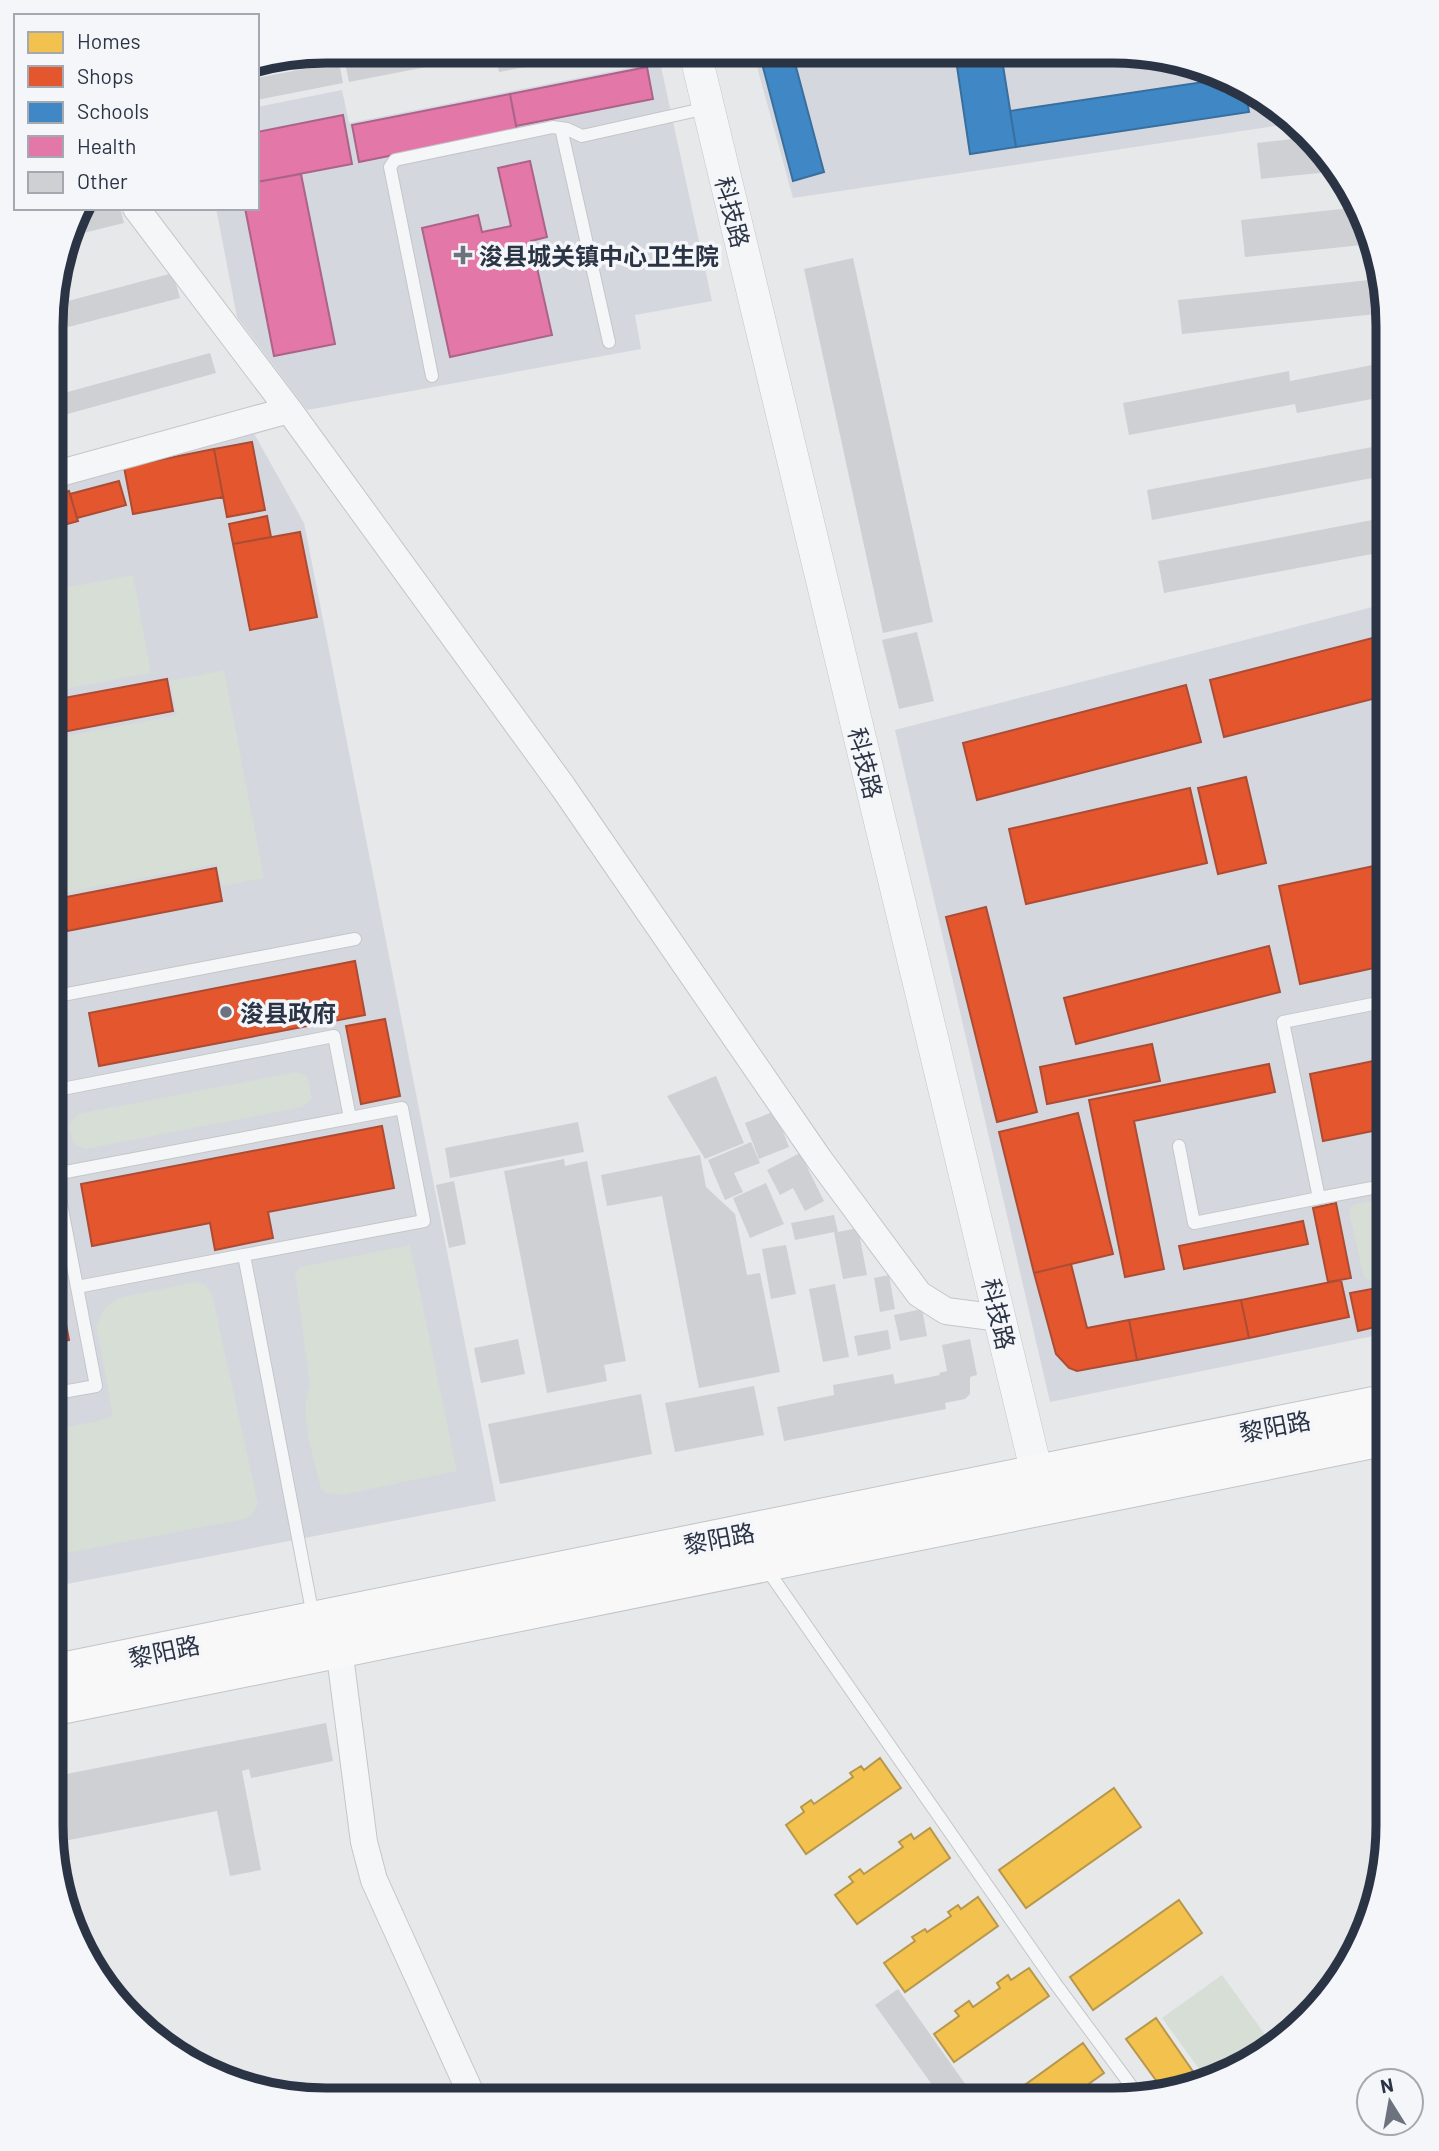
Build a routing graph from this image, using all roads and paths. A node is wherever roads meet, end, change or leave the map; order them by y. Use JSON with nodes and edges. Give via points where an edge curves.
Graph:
{"nodes":[{"id":1,"x":698,"y":63,"type":"edge"},
{"id":2,"x":708,"y":108,"type":"junction"},
{"id":3,"x":561,"y":128,"type":"junction"},
{"id":4,"x":138,"y":210,"type":"edge"},
{"id":5,"x":609,"y":342,"type":"dead end"},
{"id":6,"x":432,"y":376,"type":"dead end"},
{"id":7,"x":289,"y":410,"type":"junction"},
{"id":8,"x":63,"y":472,"type":"edge"},
{"id":9,"x":355,"y":939,"type":"dead end"},
{"id":10,"x":63,"y":995,"type":"edge"},
{"id":11,"x":1376,"y":1003,"type":"edge"},
{"id":12,"x":63,"y":1089,"type":"edge"},
{"id":13,"x":350,"y":1118,"type":"junction"},
{"id":14,"x":1179,"y":1146,"type":"dead end"},
{"id":15,"x":63,"y":1172,"type":"edge"},
{"id":16,"x":1376,"y":1187,"type":"edge"},
{"id":17,"x":1319,"y":1198,"type":"junction"},
{"id":18,"x":63,"y":1215,"type":"edge"},
{"id":19,"x":244,"y":1255,"type":"junction"},
{"id":20,"x":77,"y":1287,"type":"junction"},
{"id":21,"x":1000,"y":1318,"type":"junction"},
{"id":22,"x":63,"y":1392,"type":"edge"},
{"id":23,"x":1376,"y":1405,"type":"edge"},
{"id":24,"x":1376,"y":1438,"type":"edge"},
{"id":25,"x":1037,"y":1474,"type":"junction"},
{"id":26,"x":762,"y":1562,"type":"junction"},
{"id":27,"x":314,"y":1620,"type":"junction"},
{"id":28,"x":339,"y":1648,"type":"junction"},
{"id":29,"x":63,"y":1672,"type":"edge"},
{"id":30,"x":63,"y":1705,"type":"edge"},
{"id":31,"x":1132,"y":2087,"type":"edge"},
{"id":32,"x":468,"y":2088,"type":"edge"}],
"edges":[{"from":1,"to":2,"type":"street","name":"科技路"},
{"from":2,"to":3,"type":"lane","via":[[582,136]]},
{"from":2,"to":21,"type":"street","name":"科技路"},
{"from":3,"to":5,"type":"lane"},
{"from":3,"to":6,"type":"lane","via":[[395,160],[390,167]]},
{"from":4,"to":7,"type":"street"},
{"from":7,"to":8,"type":"street"},
{"from":7,"to":21,"type":"street","via":[[563,787],[819,1159],[919,1293],[946,1311]]},
{"from":9,"to":10,"type":"lane"},
{"from":11,"to":17,"type":"lane","via":[[1283,1022]]},
{"from":12,"to":13,"type":"lane","via":[[334,1036]]},
{"from":13,"to":15,"type":"lane"},
{"from":13,"to":19,"type":"lane","via":[[402,1108],[424,1221]]},
{"from":14,"to":17,"type":"lane","via":[[1194,1223]]},
{"from":16,"to":17,"type":"lane"},
{"from":18,"to":20,"type":"lane"},
{"from":19,"to":20,"type":"lane"},
{"from":19,"to":27,"type":"lane"},
{"from":20,"to":22,"type":"lane","via":[[96,1386]]},
{"from":21,"to":25,"type":"street","name":"科技路"},
{"from":23,"to":25,"type":"main road","name":"黎阳路"},
{"from":24,"to":26,"type":"main road","name":"黎阳路"},
{"from":25,"to":27,"type":"main road","name":"黎阳路"},
{"from":26,"to":28,"type":"main road","name":"黎阳路"},
{"from":26,"to":31,"type":"lane"},
{"from":27,"to":29,"type":"main road","name":"黎阳路"},
{"from":28,"to":30,"type":"main road","name":"黎阳路"},
{"from":28,"to":32,"type":"street","via":[[364,1842],[374,1880]]}]}
